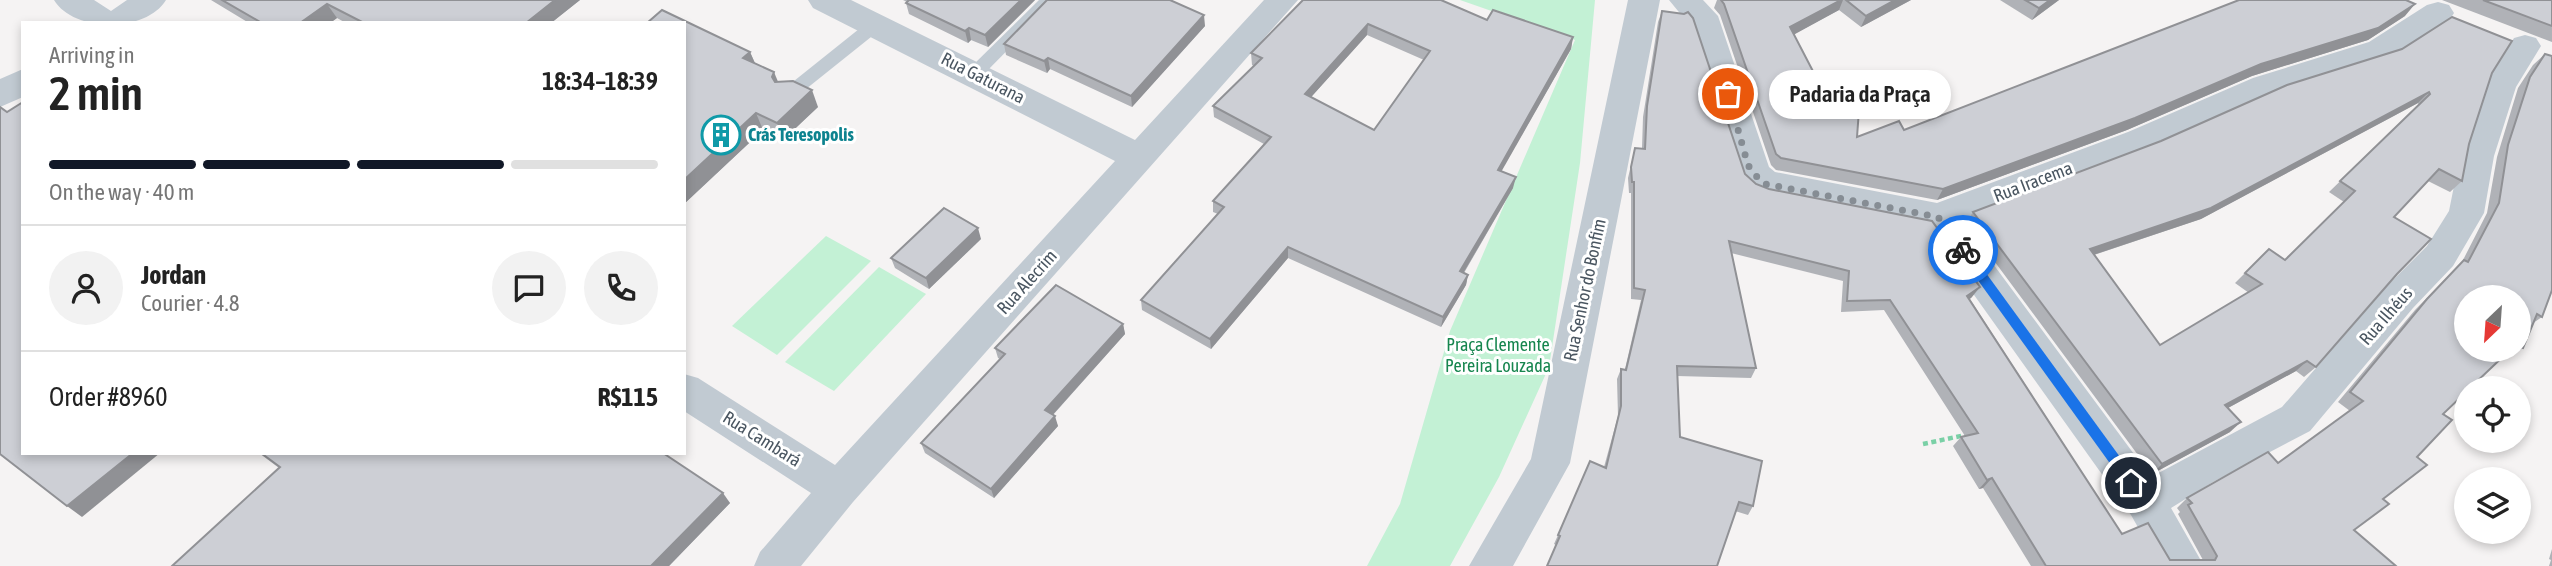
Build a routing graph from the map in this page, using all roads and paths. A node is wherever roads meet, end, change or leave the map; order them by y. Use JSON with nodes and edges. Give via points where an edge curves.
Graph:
{"nodes":[{"id":1,"x":70,"y":0,"type":"edge"},
{"id":2,"x":150,"y":0,"type":"edge"},
{"id":3,"x":824,"y":0,"type":"edge"},
{"id":4,"x":1049,"y":0,"type":"edge"},
{"id":5,"x":1282,"y":0,"type":"edge"},
{"id":6,"x":1644,"y":0,"type":"edge"},
{"id":7,"x":1685,"y":0,"type":"edge"},
{"id":8,"x":2404,"y":0,"type":"edge"},
{"id":9,"x":104,"y":21,"type":"edge"},
{"id":10,"x":117,"y":21,"type":"edge"},
{"id":11,"x":875,"y":25,"type":"junction"},
{"id":12,"x":2525,"y":47,"type":"edge"},
{"id":13,"x":975,"y":73,"type":"junction"},
{"id":14,"x":21,"y":82,"type":"edge"},
{"id":15,"x":790,"y":93,"type":"edge"},
{"id":16,"x":0,"y":95,"type":"edge"},
{"id":17,"x":1140,"y":158,"type":"junction"},
{"id":18,"x":1938,"y":217,"type":"junction"},
{"id":19,"x":686,"y":391,"type":"edge"},
{"id":20,"x":1975,"y":433,"type":"edge"},
{"id":21,"x":1923,"y":444,"type":"dead end"},
{"id":22,"x":839,"y":489,"type":"junction"},
{"id":23,"x":2145,"y":502,"type":"junction"},
{"id":24,"x":775,"y":566,"type":"edge"},
{"id":25,"x":1490,"y":566,"type":"edge"},
{"id":26,"x":2183,"y":566,"type":"edge"}],
"edges":[{"from":1,"to":9,"type":"street"},
{"from":2,"to":10,"type":"street"},
{"from":3,"to":11,"type":"street","name":"Rua Gaturana"},
{"from":4,"to":13,"type":"lane"},
{"from":5,"to":17,"type":"street","name":"Rua Alecrim"},
{"from":6,"to":25,"type":"street","name":"Rua Senhor do Bonfim","via":[[1550,463]]},
{"from":7,"to":18,"type":"street","via":[[1707,24],[1748,165],[1765,184]]},
{"from":8,"to":18,"type":"street","name":"Rua Iracema","via":[[2451,18],[2380,50],[2265,86],[2140,141]]},
{"from":11,"to":13,"type":"street","name":"Rua Gaturana"},
{"from":11,"to":15,"type":"lane"},
{"from":12,"to":23,"type":"street","name":"Rua Ilhéus","via":[[2500,85],[2477,156],[2466,213],[2440,256],[2296,419]]},
{"from":13,"to":17,"type":"street","name":"Rua Gaturana"},
{"from":14,"to":16,"type":"street"},
{"from":17,"to":22,"type":"street","name":"Rua Alecrim"},
{"from":18,"to":23,"type":"street"},
{"from":19,"to":22,"type":"street","name":"Rua Cambará"},
{"from":20,"to":21,"type":"path"},
{"from":22,"to":24,"type":"street","name":"Rua Alecrim"},
{"from":23,"to":26,"type":"street"}]}
